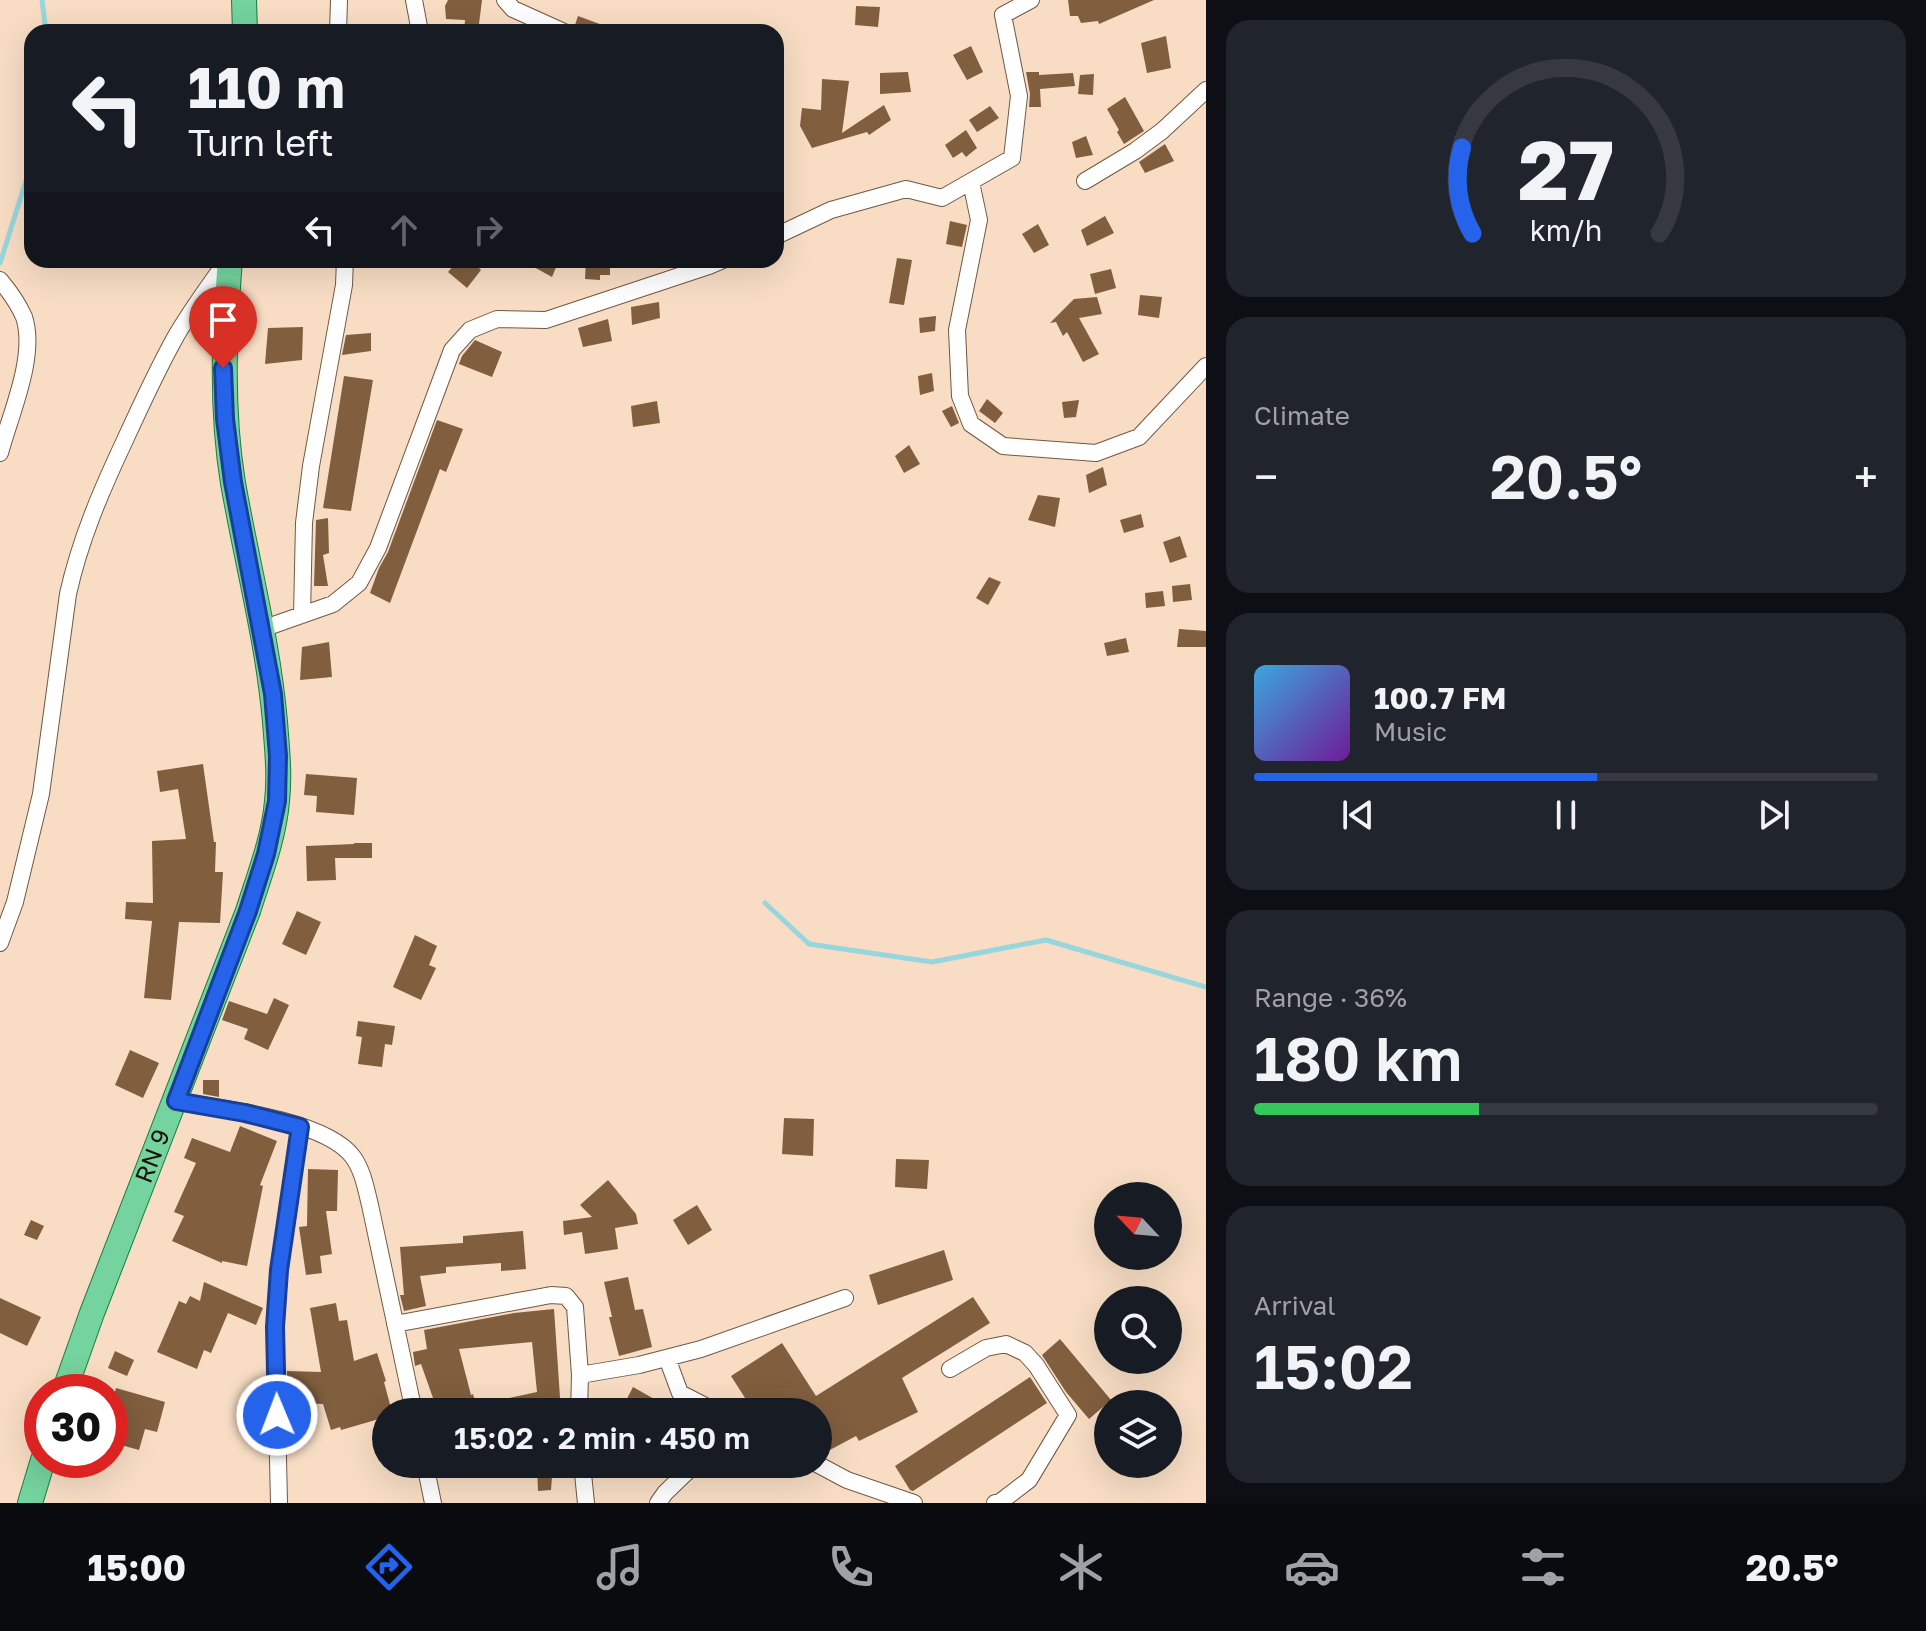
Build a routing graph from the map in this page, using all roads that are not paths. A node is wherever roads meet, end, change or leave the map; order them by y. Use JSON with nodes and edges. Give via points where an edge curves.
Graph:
{"nodes":[{"id":1,"x":244,"y":0,"type":"edge"},
{"id":2,"x":339,"y":0,"type":"edge"},
{"id":3,"x":414,"y":0,"type":"edge"},
{"id":4,"x":505,"y":0,"type":"edge"},
{"id":5,"x":1031,"y":0,"type":"edge"},
{"id":6,"x":245,"y":24,"type":"edge"},
{"id":7,"x":338,"y":24,"type":"edge"},
{"id":8,"x":418,"y":24,"type":"edge"},
{"id":9,"x":546,"y":24,"type":"edge"},
{"id":10,"x":1206,"y":90,"type":"edge"},
{"id":11,"x":1085,"y":181,"type":"dead end"},
{"id":12,"x":971,"y":182,"type":"junction"},
{"id":13,"x":784,"y":232,"type":"edge"},
{"id":14,"x":223,"y":268,"type":"edge"},
{"id":15,"x":229,"y":268,"type":"edge"},
{"id":16,"x":344,"y":268,"type":"edge"},
{"id":17,"x":702,"y":268,"type":"edge"},
{"id":18,"x":0,"y":280,"type":"edge"},
{"id":19,"x":1206,"y":366,"type":"edge"},
{"id":20,"x":0,"y":453,"type":"edge"},
{"id":21,"x":302,"y":615,"type":"junction"},
{"id":22,"x":262,"y":629,"type":"junction"},
{"id":23,"x":0,"y":943,"type":"edge"},
{"id":24,"x":176,"y":1101,"type":"junction"},
{"id":25,"x":300,"y":1127,"type":"junction"},
{"id":26,"x":845,"y":1298,"type":"dead end"},
{"id":27,"x":395,"y":1324,"type":"junction"},
{"id":28,"x":667,"y":1358,"type":"junction"},
{"id":29,"x":950,"y":1369,"type":"dead end"},
{"id":30,"x":70,"y":1374,"type":"edge"},
{"id":31,"x":580,"y":1375,"type":"junction"},
{"id":32,"x":680,"y":1393,"type":"junction"},
{"id":33,"x":411,"y":1398,"type":"edge"},
{"id":34,"x":579,"y":1398,"type":"edge"},
{"id":35,"x":682,"y":1398,"type":"edge"},
{"id":36,"x":690,"y":1398,"type":"edge"},
{"id":37,"x":832,"y":1472,"type":"edge"},
{"id":38,"x":38,"y":1478,"type":"edge"},
{"id":39,"x":428,"y":1478,"type":"edge"},
{"id":40,"x":583,"y":1478,"type":"edge"},
{"id":41,"x":681,"y":1478,"type":"edge"},
{"id":42,"x":30,"y":1503,"type":"edge"},
{"id":43,"x":279,"y":1503,"type":"edge"},
{"id":44,"x":433,"y":1503,"type":"edge"},
{"id":45,"x":586,"y":1503,"type":"edge"},
{"id":46,"x":658,"y":1503,"type":"edge"},
{"id":47,"x":914,"y":1503,"type":"edge"},
{"id":48,"x":995,"y":1503,"type":"edge"}],
"edges":[{"from":1,"to":6,"type":"main road"},
{"from":2,"to":7,"type":"street"},
{"from":3,"to":8,"type":"street"},
{"from":4,"to":9,"type":"street"},
{"from":5,"to":12,"type":"street","via":[[1003,15],[1019,96],[1012,158]]},
{"from":10,"to":11,"type":"street","via":[[1162,131]]},
{"from":12,"to":13,"type":"street","via":[[942,198],[906,189],[831,210]]},
{"from":12,"to":19,"type":"street","via":[[979,220],[957,330],[960,396],[971,424],[1003,446],[1096,453],[1139,437]]},
{"from":14,"to":23,"type":"street","via":[[157,371],[97,498],[82,543],[68,594],[41,794]]},
{"from":15,"to":22,"type":"main road","name":"RN 9","number":"RN 9","via":[[225,419]]},
{"from":16,"to":21,"type":"street","via":[[304,523]]},
{"from":17,"to":21,"type":"street","via":[[546,320],[497,319],[470,330],[452,350],[378,548],[359,583],[333,604]]},
{"from":18,"to":20,"type":"street","via":[[25,320],[28,346]]},
{"from":21,"to":22,"type":"street"},
{"from":22,"to":24,"type":"main road","name":"RN 9","number":"RN 9","via":[[273,694],[277,801],[248,911]]},
{"from":24,"to":25,"type":"street"},
{"from":24,"to":30,"type":"main road","name":"RN 9","number":"RN 9"},
{"from":25,"to":27,"type":"street","via":[[340,1145],[353,1158],[363,1179]]},
{"from":25,"to":43,"type":"street","via":[[275,1327]]},
{"from":26,"to":28,"type":"street"},
{"from":27,"to":31,"type":"street","via":[[566,1296],[575,1307]]},
{"from":27,"to":33,"type":"street"},
{"from":28,"to":31,"type":"street"},
{"from":28,"to":32,"type":"street"},
{"from":29,"to":48,"type":"street","via":[[986,1348],[1006,1344],[1036,1365],[1068,1415],[1029,1480]]},
{"from":31,"to":34,"type":"street"},
{"from":32,"to":35,"type":"street"},
{"from":32,"to":36,"type":"street"},
{"from":37,"to":47,"type":"street"},
{"from":38,"to":42,"type":"main road"},
{"from":39,"to":44,"type":"street"},
{"from":40,"to":45,"type":"street"},
{"from":41,"to":46,"type":"street"}]}
